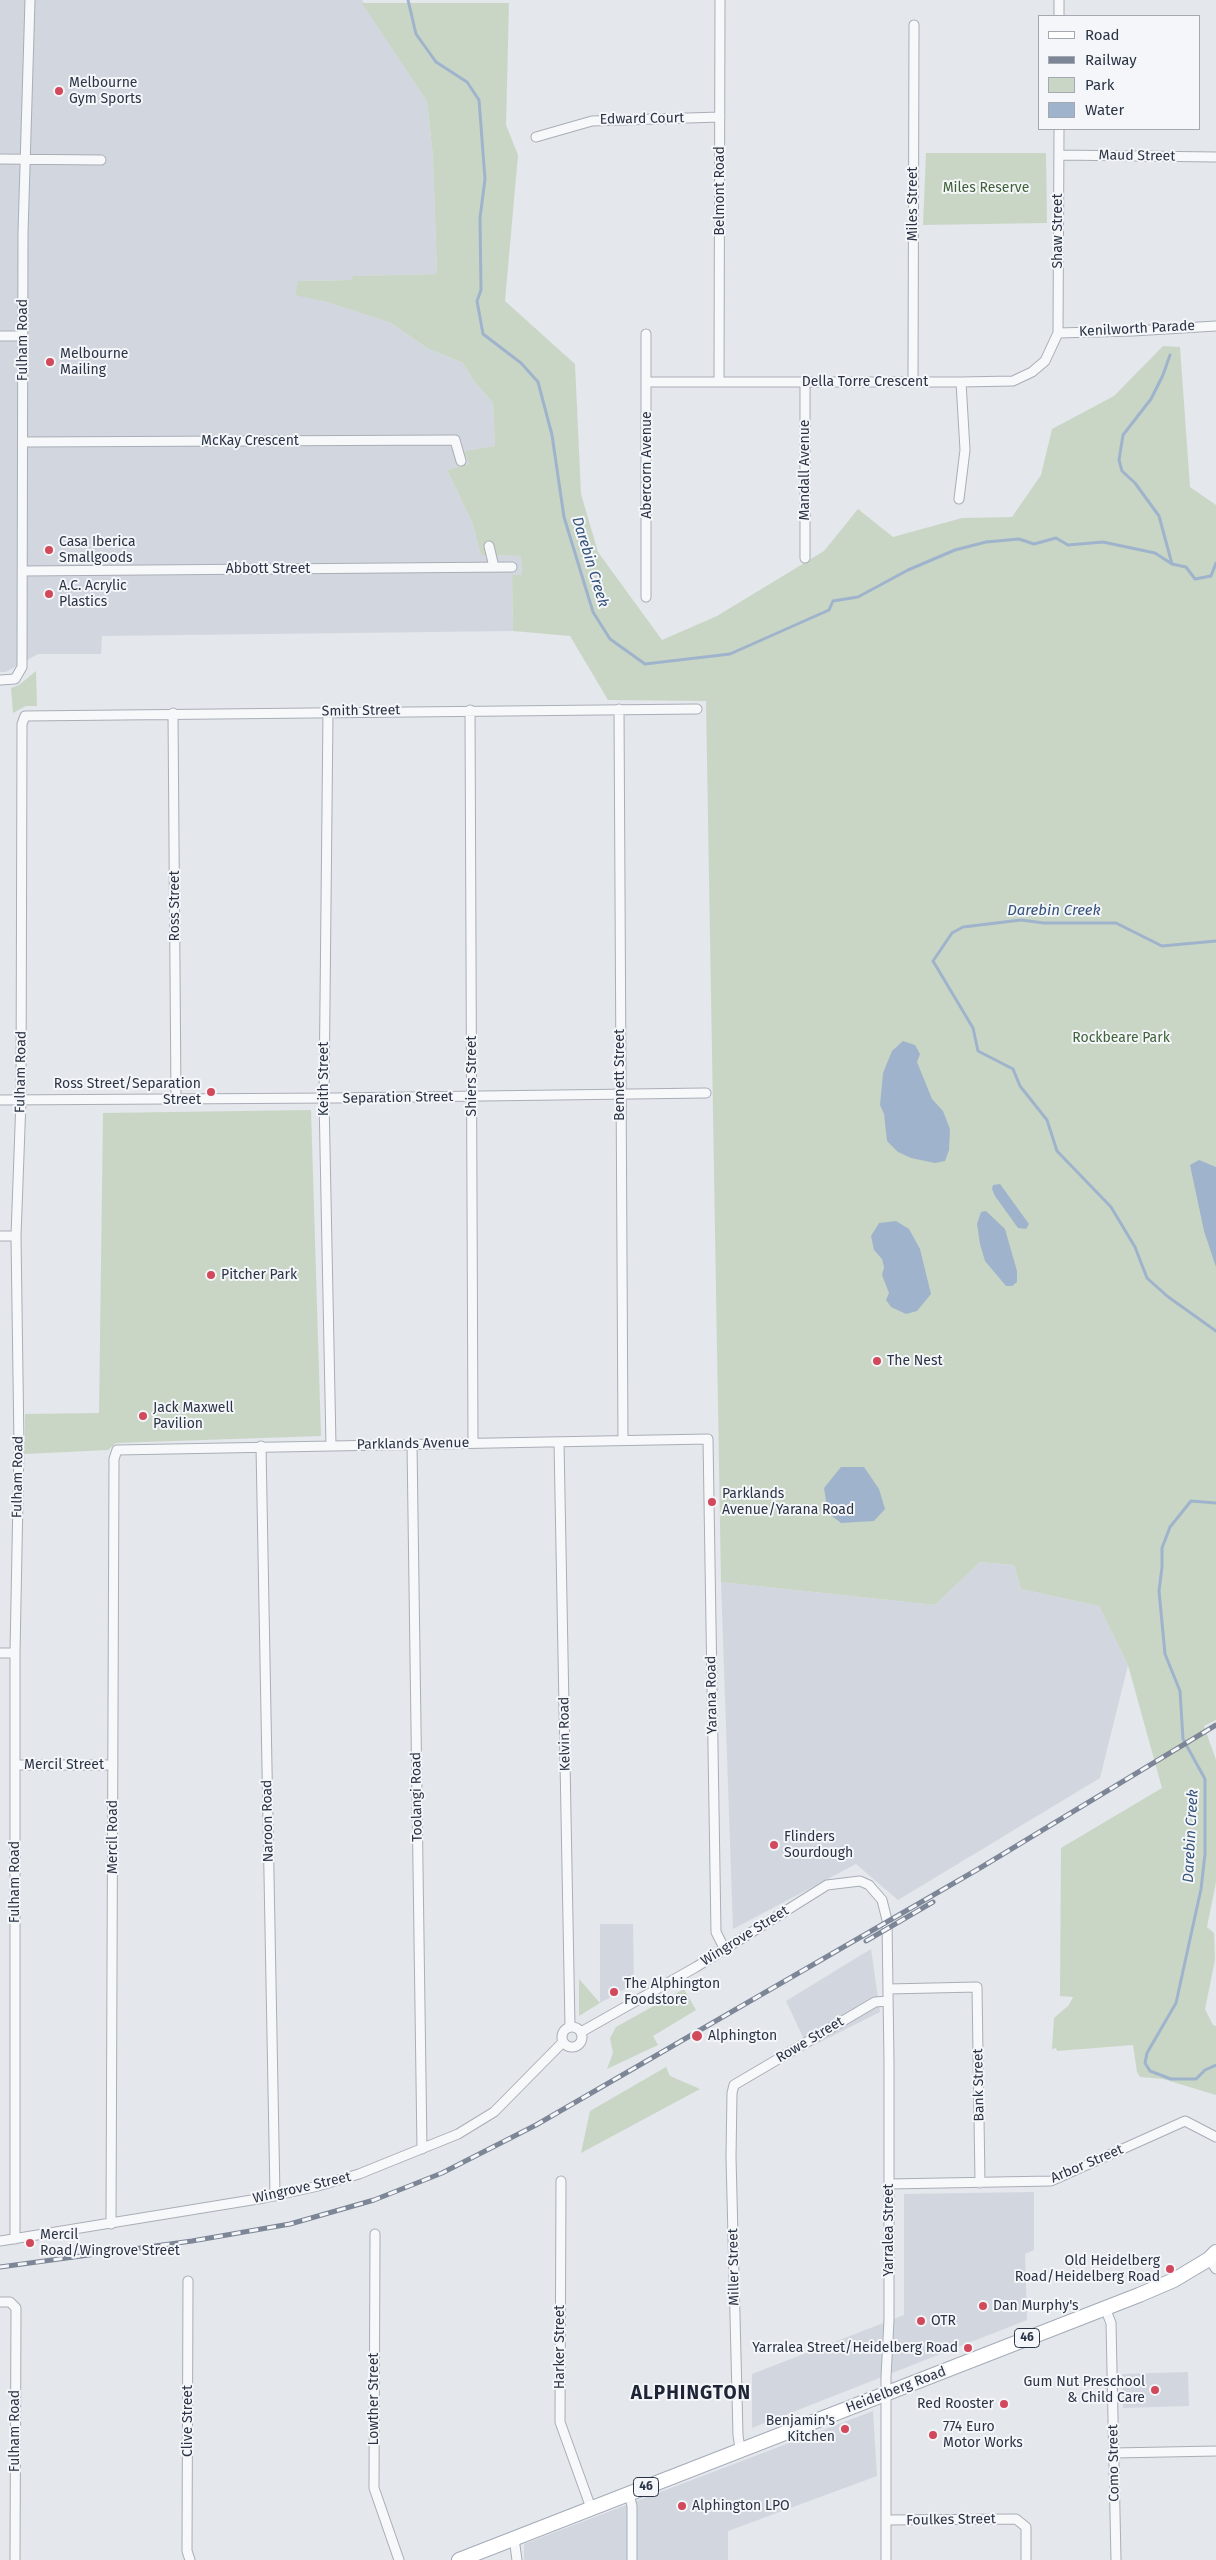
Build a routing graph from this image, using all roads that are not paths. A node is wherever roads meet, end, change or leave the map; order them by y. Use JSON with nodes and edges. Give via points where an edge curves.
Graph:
{"nodes":[{"id":1,"x":30,"y":0,"type":"edge"},
{"id":2,"x":720,"y":0,"type":"edge"},
{"id":3,"x":1059,"y":0,"type":"edge"},
{"id":4,"x":1059,"y":15,"type":"edge"},
{"id":5,"x":914,"y":25,"type":"dead end"},
{"id":6,"x":720,"y":117,"type":"junction"},
{"id":7,"x":1059,"y":130,"type":"edge"},
{"id":8,"x":536,"y":137,"type":"dead end"},
{"id":9,"x":1058,"y":155,"type":"junction"},
{"id":10,"x":1216,"y":157,"type":"edge"},
{"id":11,"x":0,"y":159,"type":"edge"},
{"id":12,"x":24,"y":160,"type":"junction"},
{"id":13,"x":101,"y":160,"type":"dead end"},
{"id":14,"x":1216,"y":326,"type":"edge"},
{"id":15,"x":1058,"y":333,"type":"junction"},
{"id":16,"x":646,"y":334,"type":"dead end"},
{"id":17,"x":0,"y":336,"type":"edge"},
{"id":18,"x":23,"y":336,"type":"junction"},
{"id":19,"x":647,"y":382,"type":"junction"},
{"id":20,"x":719,"y":382,"type":"junction"},
{"id":21,"x":805,"y":382,"type":"junction"},
{"id":22,"x":913,"y":382,"type":"junction"},
{"id":23,"x":961,"y":382,"type":"junction"},
{"id":24,"x":23,"y":442,"type":"junction"},
{"id":25,"x":461,"y":461,"type":"dead end"},
{"id":26,"x":959,"y":498,"type":"dead end"},
{"id":27,"x":489,"y":546,"type":"dead end"},
{"id":28,"x":805,"y":558,"type":"dead end"},
{"id":29,"x":494,"y":567,"type":"junction"},
{"id":30,"x":512,"y":567,"type":"dead end"},
{"id":31,"x":23,"y":570,"type":"junction"},
{"id":32,"x":646,"y":597,"type":"dead end"},
{"id":33,"x":0,"y":680,"type":"edge"},
{"id":34,"x":619,"y":709,"type":"junction"},
{"id":35,"x":697,"y":709,"type":"dead end"},
{"id":36,"x":470,"y":710,"type":"junction"},
{"id":37,"x":328,"y":712,"type":"junction"},
{"id":38,"x":173,"y":713,"type":"junction"},
{"id":39,"x":25,"y":716,"type":"joint"},
{"id":40,"x":706,"y":1092,"type":"dead end"},
{"id":41,"x":620,"y":1095,"type":"junction"},
{"id":42,"x":472,"y":1097,"type":"junction"},
{"id":43,"x":324,"y":1098,"type":"junction"},
{"id":44,"x":176,"y":1099,"type":"junction"},
{"id":45,"x":0,"y":1100,"type":"edge"},
{"id":46,"x":21,"y":1100,"type":"junction"},
{"id":47,"x":0,"y":1236,"type":"edge"},
{"id":48,"x":16,"y":1236,"type":"junction"},
{"id":49,"x":708,"y":1439,"type":"joint"},
{"id":50,"x":622,"y":1440,"type":"junction"},
{"id":51,"x":559,"y":1442,"type":"junction"},
{"id":52,"x":473,"y":1443,"type":"junction"},
{"id":53,"x":412,"y":1444,"type":"junction"},
{"id":54,"x":261,"y":1446,"type":"junction"},
{"id":55,"x":331,"y":1446,"type":"junction"},
{"id":56,"x":117,"y":1450,"type":"joint"},
{"id":57,"x":0,"y":1653,"type":"edge"},
{"id":58,"x":15,"y":1653,"type":"junction"},
{"id":59,"x":16,"y":1765,"type":"junction"},
{"id":60,"x":113,"y":1765,"type":"junction"},
{"id":61,"x":882,"y":1900,"type":"joint"},
{"id":62,"x":724,"y":1948,"type":"junction"},
{"id":63,"x":888,"y":1989,"type":"junction"},
{"id":64,"x":888,"y":2001,"type":"junction"},
{"id":65,"x":570,"y":2027,"type":"junction"},
{"id":66,"x":582,"y":2032,"type":"junction"},
{"id":67,"x":563,"y":2042,"type":"junction"},
{"id":68,"x":734,"y":2085,"type":"joint"},
{"id":69,"x":1216,"y":2137,"type":"edge"},
{"id":70,"x":422,"y":2149,"type":"junction"},
{"id":71,"x":561,"y":2181,"type":"dead end"},
{"id":72,"x":980,"y":2183,"type":"junction"},
{"id":73,"x":889,"y":2184,"type":"junction"},
{"id":74,"x":275,"y":2196,"type":"junction"},
{"id":75,"x":111,"y":2224,"type":"junction"},
{"id":76,"x":375,"y":2234,"type":"dead end"},
{"id":77,"x":15,"y":2239,"type":"junction"},
{"id":78,"x":0,"y":2241,"type":"edge"},
{"id":79,"x":1214,"y":2260,"type":"edge"},
{"id":80,"x":188,"y":2281,"type":"dead end"},
{"id":81,"x":0,"y":2302,"type":"edge"},
{"id":82,"x":1105,"y":2308,"type":"junction"},
{"id":83,"x":886,"y":2394,"type":"junction"},
{"id":84,"x":740,"y":2449,"type":"junction"},
{"id":85,"x":1216,"y":2451,"type":"edge"},
{"id":86,"x":1114,"y":2453,"type":"junction"},
{"id":87,"x":629,"y":2494,"type":"junction"},
{"id":88,"x":591,"y":2508,"type":"junction"},
{"id":89,"x":886,"y":2520,"type":"junction"},
{"id":90,"x":514,"y":2538,"type":"junction"},
{"id":91,"x":15,"y":2560,"type":"edge"},
{"id":92,"x":190,"y":2560,"type":"edge"},
{"id":93,"x":399,"y":2560,"type":"edge"},
{"id":94,"x":459,"y":2560,"type":"edge"},
{"id":95,"x":517,"y":2560,"type":"edge"},
{"id":96,"x":632,"y":2560,"type":"edge"},
{"id":97,"x":886,"y":2560,"type":"edge"},
{"id":98,"x":1026,"y":2560,"type":"edge"},
{"id":99,"x":1116,"y":2560,"type":"edge"}],
"edges":[{"from":1,"to":12,"type":"street","name":"Fulham Road"},
{"from":2,"to":6,"type":"street","name":"Belmont Road"},
{"from":3,"to":4,"type":"street"},
{"from":5,"to":22,"type":"street","name":"Miles Street"},
{"from":6,"to":8,"type":"street","name":"Edward Court","via":[[592,120]]},
{"from":6,"to":20,"type":"street","name":"Belmont Road"},
{"from":7,"to":9,"type":"street","name":"Shaw Street"},
{"from":9,"to":10,"type":"street","name":"Maud Street"},
{"from":9,"to":15,"type":"street","name":"Shaw Street"},
{"from":11,"to":12,"type":"street"},
{"from":12,"to":13,"type":"street"},
{"from":12,"to":18,"type":"street","name":"Fulham Road"},
{"from":14,"to":15,"type":"street","name":"Kenilworth Parade"},
{"from":15,"to":23,"type":"street","name":"Della Torre Crescent","via":[[1046,361],[1032,372],[1013,381]]},
{"from":16,"to":19,"type":"street","name":"Abercorn Avenue"},
{"from":17,"to":18,"type":"street"},
{"from":18,"to":24,"type":"street","name":"Fulham Road"},
{"from":19,"to":20,"type":"street","name":"Della Torre Crescent"},
{"from":19,"to":32,"type":"street","name":"Abercorn Avenue"},
{"from":20,"to":21,"type":"street","name":"Della Torre Crescent"},
{"from":21,"to":22,"type":"street","name":"Della Torre Crescent"},
{"from":21,"to":28,"type":"street","name":"Mandall Avenue"},
{"from":22,"to":23,"type":"street","name":"Della Torre Crescent"},
{"from":23,"to":26,"type":"street","via":[[965,450]]},
{"from":24,"to":25,"type":"street","name":"McKay Crescent","via":[[455,440]]},
{"from":24,"to":31,"type":"street","name":"Fulham Road"},
{"from":27,"to":29,"type":"street"},
{"from":29,"to":30,"type":"street","name":"Abbott Street"},
{"from":29,"to":31,"type":"street","name":"Abbott Street"},
{"from":31,"to":33,"type":"street","name":"Fulham Road","via":[[22,667],[16,679]]},
{"from":34,"to":35,"type":"street","name":"Smith Street"},
{"from":34,"to":36,"type":"street","name":"Smith Street"},
{"from":34,"to":41,"type":"street","name":"Bennett Street"},
{"from":36,"to":37,"type":"street","name":"Smith Street"},
{"from":36,"to":42,"type":"street","name":"Shiers Street"},
{"from":37,"to":38,"type":"street","name":"Smith Street"},
{"from":37,"to":43,"type":"street","name":"Keith Street"},
{"from":38,"to":39,"type":"street","name":"Smith Street"},
{"from":38,"to":44,"type":"street","name":"Ross Street"},
{"from":39,"to":46,"type":"street","name":"Fulham Road","via":[[22,724]]},
{"from":40,"to":41,"type":"street","name":"Separation Street"},
{"from":41,"to":42,"type":"street","name":"Separation Street"},
{"from":41,"to":50,"type":"street","name":"Bennett Street"},
{"from":42,"to":43,"type":"street","name":"Separation Street"},
{"from":42,"to":52,"type":"street","name":"Shiers Street"},
{"from":43,"to":44,"type":"street","name":"Separation Street"},
{"from":43,"to":55,"type":"street","name":"Keith Street"},
{"from":44,"to":46,"type":"street","name":"Separation Street"},
{"from":45,"to":46,"type":"street","name":"Separation Street"},
{"from":46,"to":48,"type":"street","name":"Fulham Road"},
{"from":47,"to":48,"type":"street"},
{"from":48,"to":58,"type":"street","name":"Fulham Road","via":[[19,1446]]},
{"from":49,"to":50,"type":"street","name":"Parklands Avenue"},
{"from":49,"to":62,"type":"street","name":"Yarana Road","via":[[716,1932]]},
{"from":50,"to":51,"type":"street","name":"Parklands Avenue"},
{"from":51,"to":52,"type":"street","name":"Parklands Avenue"},
{"from":51,"to":65,"type":"street","name":"Kelvin Road"},
{"from":52,"to":53,"type":"street","name":"Parklands Avenue"},
{"from":53,"to":55,"type":"street","name":"Parklands Avenue"},
{"from":53,"to":70,"type":"street","name":"Toolangi Road"},
{"from":54,"to":55,"type":"street","name":"Parklands Avenue"},
{"from":54,"to":56,"type":"street","name":"Parklands Avenue"},
{"from":54,"to":74,"type":"street","name":"Naroon Road"},
{"from":56,"to":60,"type":"street","name":"Mercil Road","via":[[114,1459]]},
{"from":57,"to":58,"type":"street"},
{"from":58,"to":59,"type":"street","name":"Fulham Road"},
{"from":59,"to":60,"type":"street","name":"Mercil Street"},
{"from":59,"to":77,"type":"street","name":"Fulham Road"},
{"from":60,"to":75,"type":"street","name":"Mercil Road"},
{"from":61,"to":62,"type":"street","name":"Wingrove Street","via":[[869,1885],[860,1881],[827,1885]]},
{"from":61,"to":63,"type":"street","name":"Yarralea Street","via":[[887,1920]]},
{"from":62,"to":66,"type":"street","name":"Wingrove Street"},
{"from":63,"to":64,"type":"street","name":"Yarralea Street"},
{"from":63,"to":72,"type":"street","name":"Bank Street","via":[[977,1987]]},
{"from":64,"to":68,"type":"street","name":"Rowe Street","via":[[875,2002]]},
{"from":64,"to":73,"type":"street","name":"Yarralea Street"},
{"from":65,"to":66,"type":"street"},
{"from":65,"to":67,"type":"street","via":[[563,2033]]},
{"from":66,"to":67,"type":"street","via":[[582,2042],[578,2047],[571,2048]]},
{"from":67,"to":70,"type":"street","name":"Wingrove Street","via":[[494,2112],[458,2134]]},
{"from":68,"to":84,"type":"street","name":"Miller Street","via":[[732,2157]]},
{"from":69,"to":72,"type":"street","name":"Arbor Street","via":[[1185,2121],[1056,2180]]},
{"from":70,"to":74,"type":"street","name":"Wingrove Street","via":[[359,2174]]},
{"from":71,"to":88,"type":"street","name":"Harker Street","via":[[560,2422]]},
{"from":72,"to":73,"type":"street","name":"Arbor Street"},
{"from":73,"to":83,"type":"street","name":"Yarralea Street"},
{"from":74,"to":75,"type":"street","name":"Wingrove Street"},
{"from":75,"to":77,"type":"street","name":"Wingrove Street"},
{"from":76,"to":93,"type":"street","name":"Lowther Street","via":[[374,2488]]},
{"from":77,"to":78,"type":"street","name":"Wingrove Street"},
{"from":79,"to":82,"type":"main road","name":"Heidelberg Road","number":"46"},
{"from":80,"to":92,"type":"street","name":"Clive Street","via":[[187,2551]]},
{"from":81,"to":91,"type":"street","name":"Fulham Road","via":[[13,2303],[16,2308]]},
{"from":82,"to":83,"type":"main road","name":"Heidelberg Road","number":"46"},
{"from":82,"to":86,"type":"street","name":"Como Street","via":[[1111,2323]]},
{"from":83,"to":84,"type":"main road","name":"Heidelberg Road","number":"46"},
{"from":83,"to":89,"type":"street","name":"Yarralea Street"},
{"from":84,"to":87,"type":"main road","name":"Heidelberg Road","number":"46"},
{"from":85,"to":86,"type":"street"},
{"from":86,"to":99,"type":"street","name":"Como Street"},
{"from":87,"to":88,"type":"main road","name":"Heidelberg Road","number":"46"},
{"from":87,"to":96,"type":"street"},
{"from":88,"to":90,"type":"main road","name":"Heidelberg Road","number":"46"},
{"from":89,"to":97,"type":"street","name":"Yarralea Street"},
{"from":89,"to":98,"type":"street","name":"Foulkes Street","via":[[1016,2519],[1026,2528]]},
{"from":90,"to":94,"type":"main road","name":"Heidelberg Road","number":"46"},
{"from":90,"to":95,"type":"street"}]}
